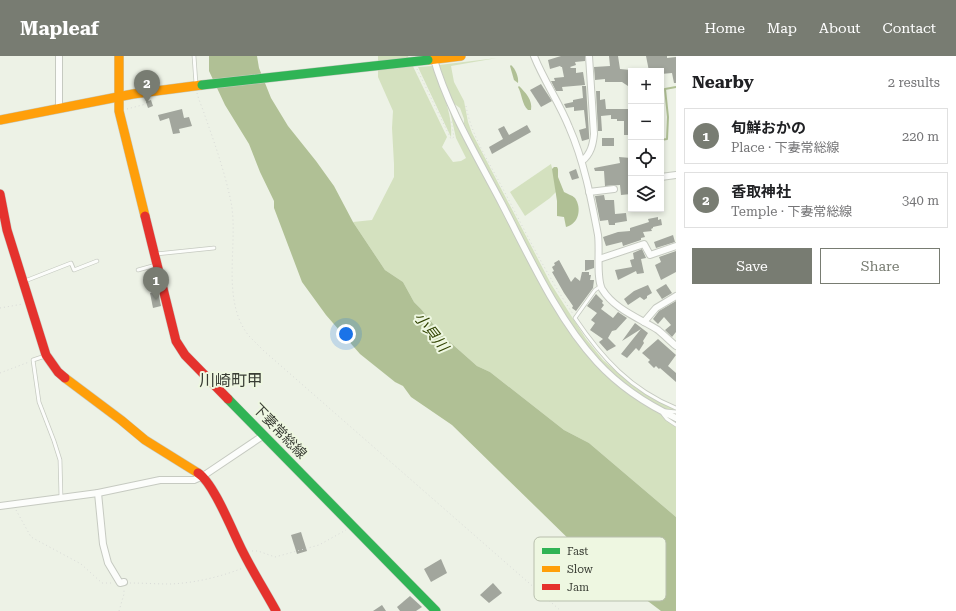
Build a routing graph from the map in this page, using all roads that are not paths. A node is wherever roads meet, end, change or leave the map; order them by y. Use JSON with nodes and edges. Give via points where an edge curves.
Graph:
{"nodes":[{"id":1,"x":59,"y":56,"type":"edge"},
{"id":2,"x":119,"y":56,"type":"edge"},
{"id":3,"x":194,"y":56,"type":"edge"},
{"id":4,"x":461,"y":56,"type":"edge"},
{"id":5,"x":534,"y":56,"type":"edge"},
{"id":6,"x":589,"y":56,"type":"edge"},
{"id":7,"x":432,"y":58,"type":"edge"},
{"id":8,"x":199,"y":85,"type":"junction"},
{"id":9,"x":118,"y":97,"type":"junction"},
{"id":10,"x":59,"y":108,"type":"junction"},
{"id":11,"x":0,"y":120,"type":"edge"},
{"id":12,"x":582,"y":161,"type":"junction"},
{"id":13,"x":676,"y":176,"type":"edge"},
{"id":14,"x":664,"y":177,"type":"edge"},
{"id":15,"x":614,"y":188,"type":"dead end"},
{"id":16,"x":589,"y":192,"type":"junction"},
{"id":17,"x":0,"y":194,"type":"edge"},
{"id":18,"x":676,"y":246,"type":"edge"},
{"id":19,"x":214,"y":248,"type":"dead end"},
{"id":20,"x":155,"y":254,"type":"junction"},
{"id":21,"x":599,"y":259,"type":"junction"},
{"id":22,"x":97,"y":261,"type":"dead end"},
{"id":23,"x":158,"y":265,"type":"junction"},
{"id":24,"x":138,"y":270,"type":"dead end"},
{"id":25,"x":23,"y":281,"type":"junction"},
{"id":26,"x":601,"y":286,"type":"junction"},
{"id":27,"x":676,"y":296,"type":"edge"},
{"id":28,"x":644,"y":322,"type":"junction"},
{"id":29,"x":675,"y":345,"type":"edge"},
{"id":30,"x":46,"y":356,"type":"junction"},
{"id":31,"x":676,"y":408,"type":"edge"},
{"id":32,"x":661,"y":411,"type":"junction"},
{"id":33,"x":676,"y":412,"type":"edge"},
{"id":34,"x":676,"y":418,"type":"edge"},
{"id":35,"x":676,"y":425,"type":"edge"},
{"id":36,"x":264,"y":435,"type":"junction"},
{"id":37,"x":203,"y":476,"type":"junction"},
{"id":38,"x":98,"y":493,"type":"junction"},
{"id":39,"x":61,"y":498,"type":"junction"},
{"id":40,"x":0,"y":506,"type":"edge"},
{"id":41,"x":122,"y":583,"type":"road end"},
{"id":42,"x":276,"y":611,"type":"edge"},
{"id":43,"x":436,"y":611,"type":"edge"}],
"edges":[{"from":1,"to":10,"type":"street"},
{"from":2,"to":9,"type":"street","name":"下妻常総線"},
{"from":3,"to":8,"type":"lane"},
{"from":4,"to":7,"type":"street"},
{"from":5,"to":12,"type":"street","via":[[569,125]]},
{"from":6,"to":12,"type":"street","via":[[594,134],[589,154]]},
{"from":7,"to":8,"type":"street","bridge":true},
{"from":7,"to":32,"type":"street","via":[[462,127],[536,269],[566,320],[592,356],[611,376],[640,399]]},
{"from":8,"to":9,"type":"street"},
{"from":9,"to":10,"type":"street"},
{"from":9,"to":20,"type":"street","name":"下妻常総線","via":[[119,111]]},
{"from":10,"to":11,"type":"street"},
{"from":12,"to":16,"type":"street"},
{"from":13,"to":14,"type":"street"},
{"from":15,"to":16,"type":"street"},
{"from":16,"to":21,"type":"street","via":[[599,245]]},
{"from":17,"to":25,"type":"street","via":[[7,230]]},
{"from":18,"to":21,"type":"street","via":[[650,255],[644,244]]},
{"from":19,"to":20,"type":"lane"},
{"from":20,"to":23,"type":"street","name":"下妻常総線"},
{"from":21,"to":26,"type":"street"},
{"from":22,"to":25,"type":"lane","via":[[74,270],[71,263]]},
{"from":23,"to":24,"type":"lane"},
{"from":23,"to":36,"type":"street","name":"下妻常総線","via":[[176,341],[185,354]]},
{"from":25,"to":30,"type":"street"},
{"from":26,"to":28,"type":"street","via":[[621,308]]},
{"from":26,"to":31,"type":"lane","via":[[595,290],[575,318],[600,353],[628,381],[661,402]]},
{"from":27,"to":28,"type":"street","via":[[656,308]]},
{"from":28,"to":29,"type":"street"},
{"from":30,"to":37,"type":"street","via":[[71,384],[145,440]]},
{"from":30,"to":39,"type":"lane","via":[[33,360],[39,402],[60,460]]},
{"from":32,"to":33,"type":"lane"},
{"from":32,"to":34,"type":"street"},
{"from":32,"to":35,"type":"lane"},
{"from":36,"to":37,"type":"street"},
{"from":36,"to":43,"type":"street","name":"下妻常総線"},
{"from":37,"to":38,"type":"street","via":[[194,480],[160,480]]},
{"from":37,"to":42,"type":"street"},
{"from":38,"to":39,"type":"street"},
{"from":38,"to":41,"type":"street","via":[[103,544],[108,563]]},
{"from":39,"to":40,"type":"street"}]}
